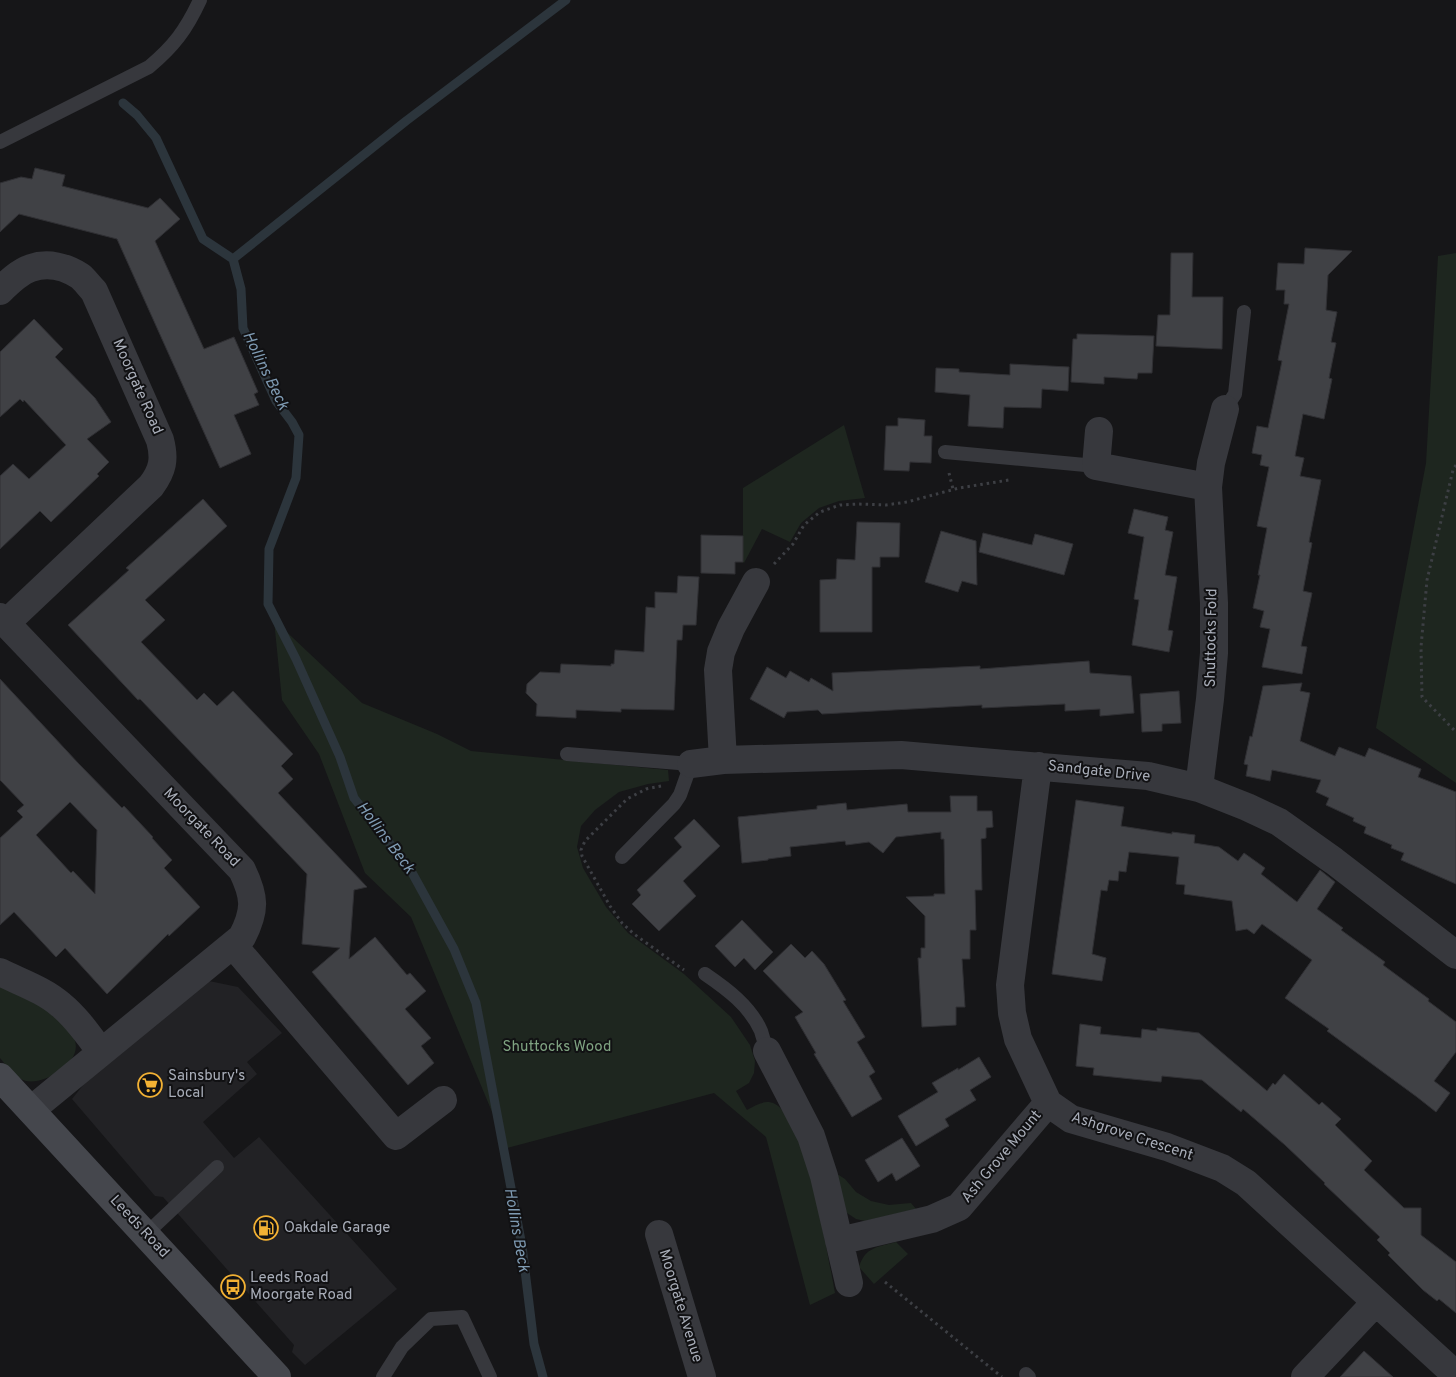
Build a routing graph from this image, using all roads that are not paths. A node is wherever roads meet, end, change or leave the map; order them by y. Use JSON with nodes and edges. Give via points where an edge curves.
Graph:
{"nodes":[{"id":1,"x":200,"y":0,"type":"edge"},
{"id":2,"x":0,"y":142,"type":"edge"},
{"id":3,"x":0,"y":291,"type":"edge"},
{"id":4,"x":1244,"y":312,"type":"dead end"},
{"id":5,"x":1225,"y":409,"type":"joint"},
{"id":6,"x":1099,"y":431,"type":"dead end"},
{"id":7,"x":945,"y":452,"type":"dead end"},
{"id":8,"x":1096,"y":466,"type":"junction"},
{"id":9,"x":1208,"y":487,"type":"junction"},
{"id":10,"x":756,"y":582,"type":"road end"},
{"id":11,"x":3,"y":620,"type":"edge"},
{"id":12,"x":567,"y":754,"type":"dead end"},
{"id":13,"x":723,"y":760,"type":"junction"},
{"id":14,"x":1038,"y":766,"type":"junction"},
{"id":15,"x":688,"y":774,"type":"junction"},
{"id":16,"x":1199,"y":788,"type":"junction"},
{"id":17,"x":622,"y":857,"type":"dead end"},
{"id":18,"x":232,"y":945,"type":"junction"},
{"id":19,"x":1456,"y":955,"type":"edge"},
{"id":20,"x":0,"y":972,"type":"edge"},
{"id":21,"x":706,"y":974,"type":"dead end"},
{"id":22,"x":767,"y":1051,"type":"joint"},
{"id":23,"x":101,"y":1052,"type":"junction"},
{"id":24,"x":0,"y":1077,"type":"edge"},
{"id":25,"x":443,"y":1100,"type":"dead end"},
{"id":26,"x":1048,"y":1103,"type":"junction"},
{"id":27,"x":31,"y":1110,"type":"junction"},
{"id":28,"x":217,"y":1167,"type":"dead end"},
{"id":29,"x":146,"y":1234,"type":"junction"},
{"id":30,"x":659,"y":1234,"type":"dead end"},
{"id":31,"x":839,"y":1241,"type":"junction"},
{"id":32,"x":849,"y":1283,"type":"dead end"},
{"id":33,"x":1375,"y":1302,"type":"junction"},
{"id":34,"x":1456,"y":1375,"type":"edge"},
{"id":35,"x":277,"y":1377,"type":"edge"},
{"id":36,"x":383,"y":1377,"type":"edge"},
{"id":37,"x":490,"y":1377,"type":"edge"},
{"id":38,"x":702,"y":1377,"type":"edge"},
{"id":39,"x":1305,"y":1377,"type":"edge"}],
"edges":[{"from":1,"to":2,"type":"lane","via":[[180,37],[150,67]]},
{"from":3,"to":11,"type":"street","name":"Moorgate Road","via":[[16,276],[31,268],[49,265],[66,268],[82,277],[94,291],[163,452],[158,476],[151,486]]},
{"from":4,"to":5,"type":"lane","via":[[1235,394]]},
{"from":5,"to":9,"type":"street","name":"Shuttocks Fold"},
{"from":6,"to":8,"type":"street"},
{"from":7,"to":8,"type":"lane"},
{"from":8,"to":9,"type":"street"},
{"from":9,"to":16,"type":"street","name":"Shuttocks Fold","via":[[1214,653]]},
{"from":10,"to":13,"type":"street","via":[[721,652],[718,670]]},
{"from":11,"to":18,"type":"street","name":"Moorgate Road","via":[[242,870],[250,886],[253,904],[250,921],[242,937]]},
{"from":12,"to":15,"type":"lane"},
{"from":13,"to":14,"type":"street","name":"Sandgate Drive","via":[[902,755]]},
{"from":13,"to":15,"type":"street","name":"Sandgate Drive"},
{"from":14,"to":16,"type":"street","name":"Sandgate Drive","via":[[1148,776]]},
{"from":14,"to":26,"type":"street","via":[[1010,985],[1018,1039]]},
{"from":15,"to":17,"type":"lane","via":[[674,804]]},
{"from":16,"to":19,"type":"street","name":"Sandgate Drive","via":[[1279,822]]},
{"from":18,"to":23,"type":"street","name":"Moorgate Road"},
{"from":18,"to":25,"type":"street","via":[[396,1136]]},
{"from":20,"to":23,"type":"street","via":[[60,1004]]},
{"from":21,"to":22,"type":"lane","via":[[737,998],[750,1014]]},
{"from":22,"to":31,"type":"street","via":[[811,1136]]},
{"from":23,"to":27,"type":"street","name":"Moorgate Road"},
{"from":24,"to":27,"type":"main road","name":"Leeds Road"},
{"from":26,"to":31,"type":"street","name":"Ash Grove Mount","via":[[959,1207],[932,1219]]},
{"from":26,"to":33,"type":"street","name":"Ashgrove Crescent","via":[[1071,1119],[1167,1147],[1222,1168],[1264,1198]]},
{"from":27,"to":29,"type":"main road","name":"Leeds Road"},
{"from":28,"to":29,"type":"lane"},
{"from":29,"to":35,"type":"main road","name":"Leeds Road"},
{"from":30,"to":38,"type":"street","name":"Moorgate Avenue"},
{"from":31,"to":32,"type":"street"},
{"from":33,"to":34,"type":"street","name":"Ashgrove Crescent"},
{"from":33,"to":39,"type":"street"},
{"from":36,"to":37,"type":"lane","via":[[402,1347],[431,1319],[462,1317]]}]}
